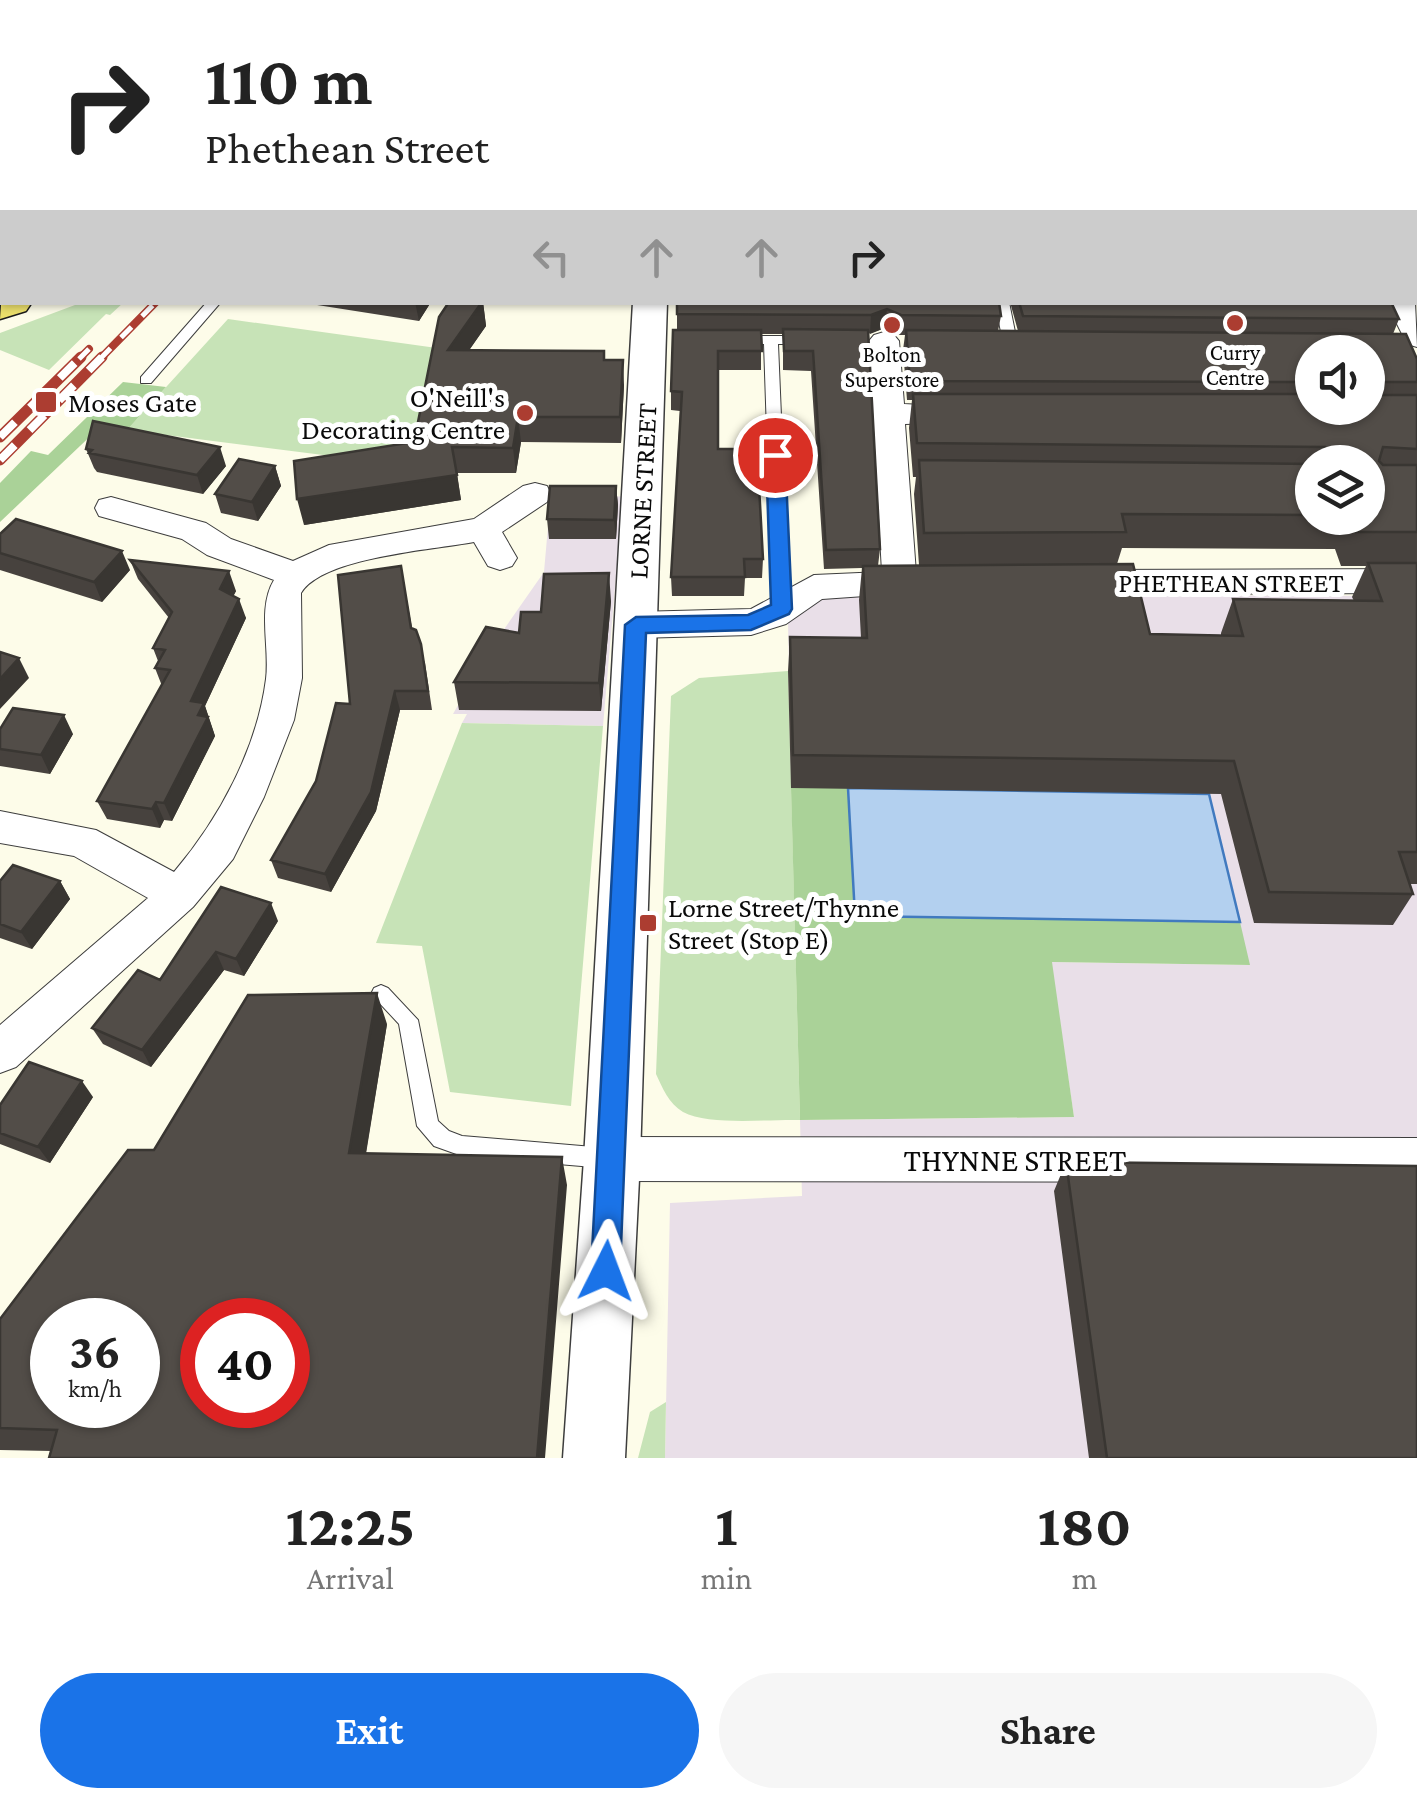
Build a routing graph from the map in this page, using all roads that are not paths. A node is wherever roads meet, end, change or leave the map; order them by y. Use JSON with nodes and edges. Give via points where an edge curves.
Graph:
{"nodes":[{"id":1,"x":212,"y":305,"type":"edge"},
{"id":2,"x":1003,"y":305,"type":"edge"},
{"id":3,"x":1401,"y":305,"type":"edge"},
{"id":4,"x":655,"y":328,"type":"edge"},
{"id":5,"x":718,"y":340,"type":"edge"},
{"id":6,"x":771,"y":340,"type":"junction"},
{"id":7,"x":828,"y":341,"type":"edge"},
{"id":8,"x":884,"y":341,"type":"dead end"},
{"id":9,"x":992,"y":342,"type":"edge"},
{"id":10,"x":1010,"y":342,"type":"junction"},
{"id":11,"x":1029,"y":342,"type":"edge"},
{"id":12,"x":1407,"y":342,"type":"edge"},
{"id":13,"x":1417,"y":346,"type":"edge"},
{"id":14,"x":146,"y":380,"type":"dead end"},
{"id":15,"x":890,"y":414,"type":"junction"},
{"id":16,"x":988,"y":414,"type":"edge"},
{"id":17,"x":535,"y":494,"type":"dead end"},
{"id":18,"x":111,"y":508,"type":"dead end"},
{"id":19,"x":294,"y":575,"type":"junction"},
{"id":20,"x":1417,"y":581,"type":"edge"},
{"id":21,"x":1059,"y":582,"type":"edge"},
{"id":22,"x":900,"y":583,"type":"junction"},
{"id":23,"x":940,"y":583,"type":"edge"},
{"id":24,"x":782,"y":609,"type":"junction"},
{"id":25,"x":636,"y":625,"type":"junction"},
{"id":26,"x":0,"y":827,"type":"edge"},
{"id":27,"x":178,"y":895,"type":"junction"},
{"id":28,"x":382,"y":994,"type":"dead end"},
{"id":29,"x":0,"y":1053,"type":"edge"},
{"id":30,"x":612,"y":1159,"type":"junction"},
{"id":31,"x":1417,"y":1160,"type":"edge"},
{"id":32,"x":594,"y":1458,"type":"edge"}],
"edges":[{"from":1,"to":14,"type":"lane"},
{"from":2,"to":10,"type":"lane"},
{"from":3,"to":12,"type":"street"},
{"from":4,"to":25,"type":"street","name":"LORNE STREET"},
{"from":5,"to":6,"type":"lane"},
{"from":6,"to":7,"type":"lane"},
{"from":6,"to":24,"type":"lane"},
{"from":8,"to":15,"type":"street"},
{"from":9,"to":10,"type":"lane"},
{"from":10,"to":11,"type":"lane"},
{"from":12,"to":13,"type":"lane"},
{"from":15,"to":16,"type":"street"},
{"from":15,"to":22,"type":"street","via":[[906,486]]},
{"from":17,"to":19,"type":"street","via":[[492,544],[329,557]]},
{"from":18,"to":19,"type":"street","via":[[147,531],[194,531]]},
{"from":19,"to":27,"type":"street","via":[[284,593],[284,678],[275,720],[219,848]]},
{"from":20,"to":21,"type":"street","name":"PHETHEAN STREET"},
{"from":22,"to":23,"type":"street"},
{"from":22,"to":24,"type":"street","via":[[828,584]]},
{"from":24,"to":25,"type":"street","via":[[751,622]]},
{"from":25,"to":30,"type":"street","name":"LORNE STREET"},
{"from":26,"to":27,"type":"street","via":[[82,841]]},
{"from":27,"to":29,"type":"street"},
{"from":28,"to":30,"type":"lane","via":[[408,1020],[428,1126],[442,1139]]},
{"from":30,"to":31,"type":"street","name":"THYNNE STREET"},
{"from":30,"to":32,"type":"street","name":"LORNE STREET"}]}
